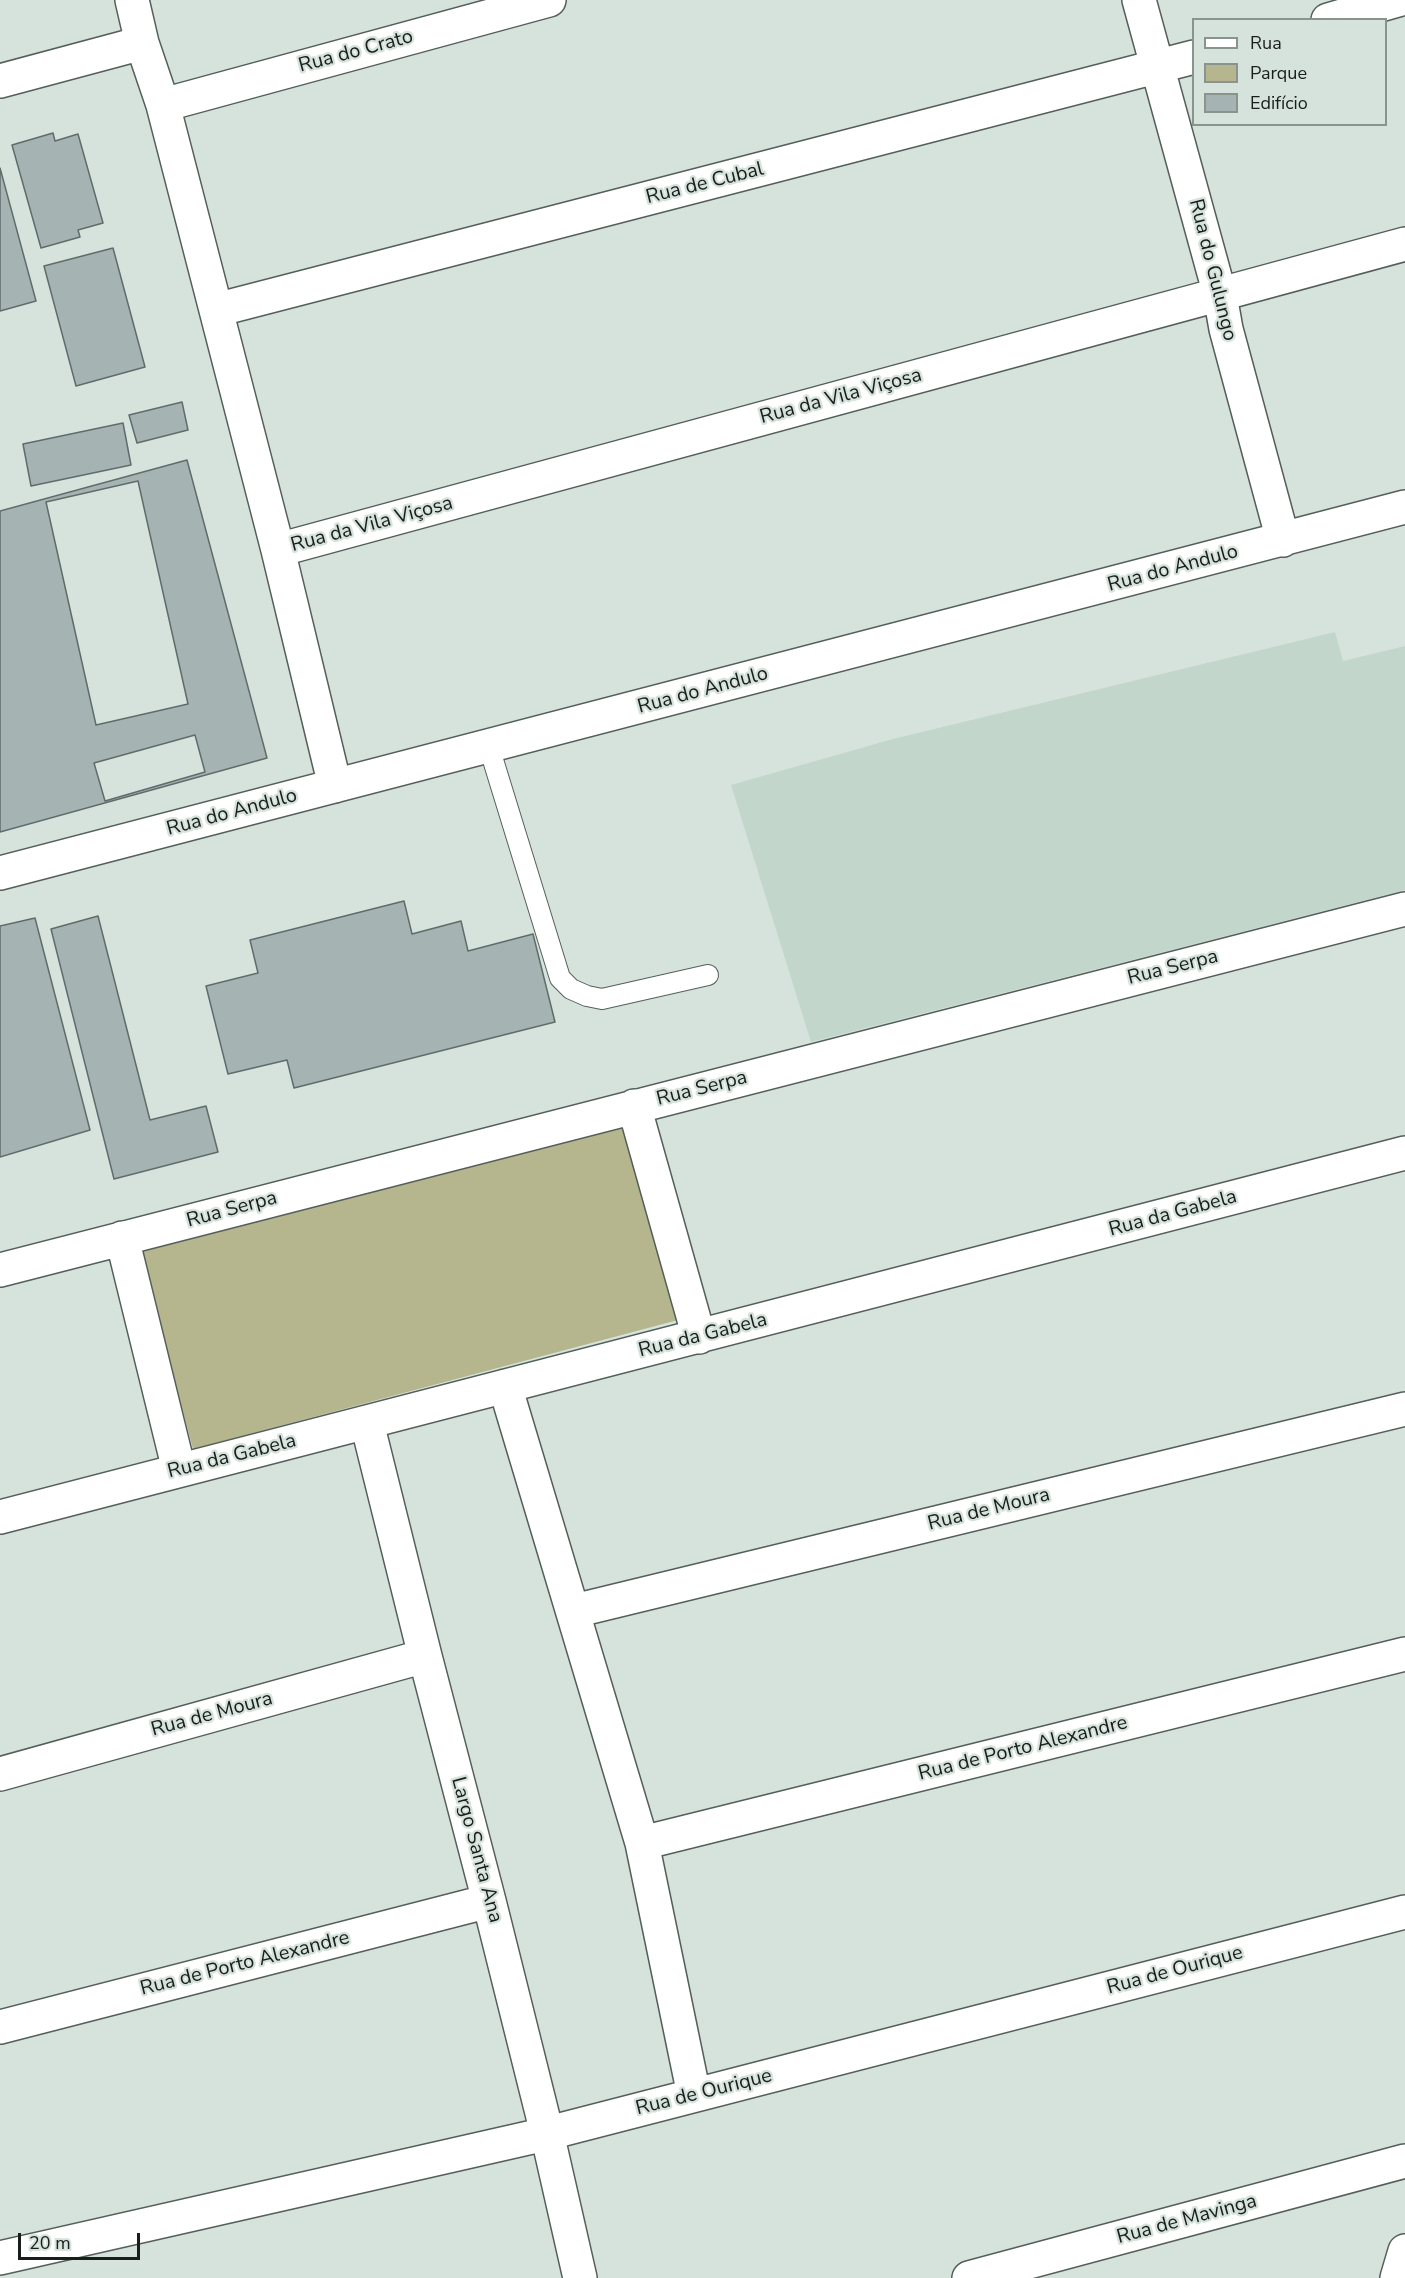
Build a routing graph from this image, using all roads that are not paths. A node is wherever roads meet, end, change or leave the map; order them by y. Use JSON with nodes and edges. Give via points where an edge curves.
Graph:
{"nodes":[{"id":1,"x":132,"y":0,"type":"edge"},
{"id":2,"x":549,"y":0,"type":"edge"},
{"id":3,"x":1139,"y":0,"type":"edge"},
{"id":4,"x":1398,"y":0,"type":"edge"},
{"id":5,"x":1335,"y":18,"type":"edge"},
{"id":6,"x":142,"y":43,"type":"junction"},
{"id":7,"x":1192,"y":58,"type":"edge"},
{"id":8,"x":1158,"y":67,"type":"junction"},
{"id":9,"x":0,"y":81,"type":"edge"},
{"id":10,"x":163,"y":105,"type":"junction"},
{"id":11,"x":1405,"y":244,"type":"edge"},
{"id":12,"x":1220,"y":295,"type":"junction"},
{"id":13,"x":216,"y":310,"type":"junction"},
{"id":14,"x":1405,"y":507,"type":"edge"},
{"id":15,"x":1283,"y":540,"type":"junction"},
{"id":16,"x":278,"y":550,"type":"junction"},
{"id":17,"x":489,"y":747,"type":"junction"},
{"id":18,"x":335,"y":786,"type":"junction"},
{"id":19,"x":0,"y":873,"type":"edge"},
{"id":20,"x":1405,"y":909,"type":"edge"},
{"id":21,"x":708,"y":975,"type":"dead end"},
{"id":22,"x":634,"y":1106,"type":"junction"},
{"id":23,"x":1405,"y":1153,"type":"edge"},
{"id":24,"x":122,"y":1238,"type":"junction"},
{"id":25,"x":0,"y":1270,"type":"edge"},
{"id":26,"x":699,"y":1337,"type":"junction"},
{"id":27,"x":505,"y":1386,"type":"junction"},
{"id":28,"x":1405,"y":1409,"type":"edge"},
{"id":29,"x":367,"y":1423,"type":"junction"},
{"id":30,"x":179,"y":1470,"type":"junction"},
{"id":31,"x":0,"y":1517,"type":"edge"},
{"id":32,"x":574,"y":1611,"type":"junction"},
{"id":33,"x":1405,"y":1654,"type":"edge"},
{"id":34,"x":425,"y":1656,"type":"junction"},
{"id":35,"x":0,"y":1773,"type":"edge"},
{"id":36,"x":642,"y":1843,"type":"junction"},
{"id":37,"x":489,"y":1901,"type":"junction"},
{"id":38,"x":1405,"y":1912,"type":"edge"},
{"id":39,"x":0,"y":2026,"type":"edge"},
{"id":40,"x":694,"y":2096,"type":"junction"},
{"id":41,"x":547,"y":2133,"type":"junction"},
{"id":42,"x":1405,"y":2162,"type":"edge"},
{"id":43,"x":1405,"y":2251,"type":"edge"},
{"id":44,"x":0,"y":2258,"type":"edge"},
{"id":45,"x":580,"y":2278,"type":"edge"},
{"id":46,"x":969,"y":2278,"type":"edge"},
{"id":47,"x":1397,"y":2278,"type":"edge"}],
"edges":[{"from":1,"to":6,"type":"street"},
{"from":2,"to":10,"type":"street","name":"Rua do Crato"},
{"from":3,"to":8,"type":"street","name":"Rua do Gulungo"},
{"from":4,"to":5,"type":"street"},
{"from":6,"to":9,"type":"street"},
{"from":6,"to":10,"type":"street"},
{"from":7,"to":8,"type":"street","name":"Rua de Cubal"},
{"from":8,"to":12,"type":"street","name":"Rua do Gulungo"},
{"from":8,"to":13,"type":"street","name":"Rua de Cubal"},
{"from":10,"to":13,"type":"street"},
{"from":11,"to":12,"type":"street","name":"Rua da Vila Viçosa"},
{"from":12,"to":15,"type":"street","name":"Rua do Gulungo"},
{"from":12,"to":16,"type":"street","name":"Rua da Vila Viçosa"},
{"from":13,"to":16,"type":"street"},
{"from":14,"to":15,"type":"street","name":"Rua do Andulo"},
{"from":15,"to":17,"type":"street","name":"Rua do Andulo"},
{"from":16,"to":18,"type":"street"},
{"from":17,"to":18,"type":"street","name":"Rua do Andulo"},
{"from":17,"to":21,"type":"lane","via":[[560,978],[571,989],[602,999]]},
{"from":18,"to":19,"type":"street","name":"Rua do Andulo"},
{"from":20,"to":22,"type":"street","name":"Rua Serpa"},
{"from":22,"to":24,"type":"street","name":"Rua Serpa"},
{"from":22,"to":26,"type":"street"},
{"from":23,"to":26,"type":"street","name":"Rua da Gabela"},
{"from":24,"to":25,"type":"street","name":"Rua Serpa"},
{"from":24,"to":30,"type":"street"},
{"from":26,"to":27,"type":"street","name":"Rua da Gabela"},
{"from":27,"to":29,"type":"street","name":"Rua da Gabela"},
{"from":27,"to":32,"type":"street"},
{"from":28,"to":32,"type":"street","name":"Rua de Moura"},
{"from":29,"to":30,"type":"street","name":"Rua da Gabela"},
{"from":29,"to":34,"type":"street","name":"Largo Santa Ana"},
{"from":30,"to":31,"type":"street","name":"Rua da Gabela"},
{"from":32,"to":36,"type":"street"},
{"from":33,"to":36,"type":"street","name":"Rua de Porto Alexandre"},
{"from":34,"to":35,"type":"street","name":"Rua de Moura"},
{"from":34,"to":37,"type":"street","name":"Largo Santa Ana"},
{"from":36,"to":40,"type":"street"},
{"from":37,"to":39,"type":"street","name":"Rua de Porto Alexandre"},
{"from":37,"to":41,"type":"street","name":"Largo Santa Ana"},
{"from":38,"to":40,"type":"street","name":"Rua de Ourique"},
{"from":40,"to":41,"type":"street","name":"Rua de Ourique"},
{"from":41,"to":44,"type":"street","name":"Rua de Ourique"},
{"from":41,"to":45,"type":"street","name":"Largo Santa Ana"},
{"from":42,"to":46,"type":"street","name":"Rua de Mavinga"},
{"from":43,"to":47,"type":"street"}]}
